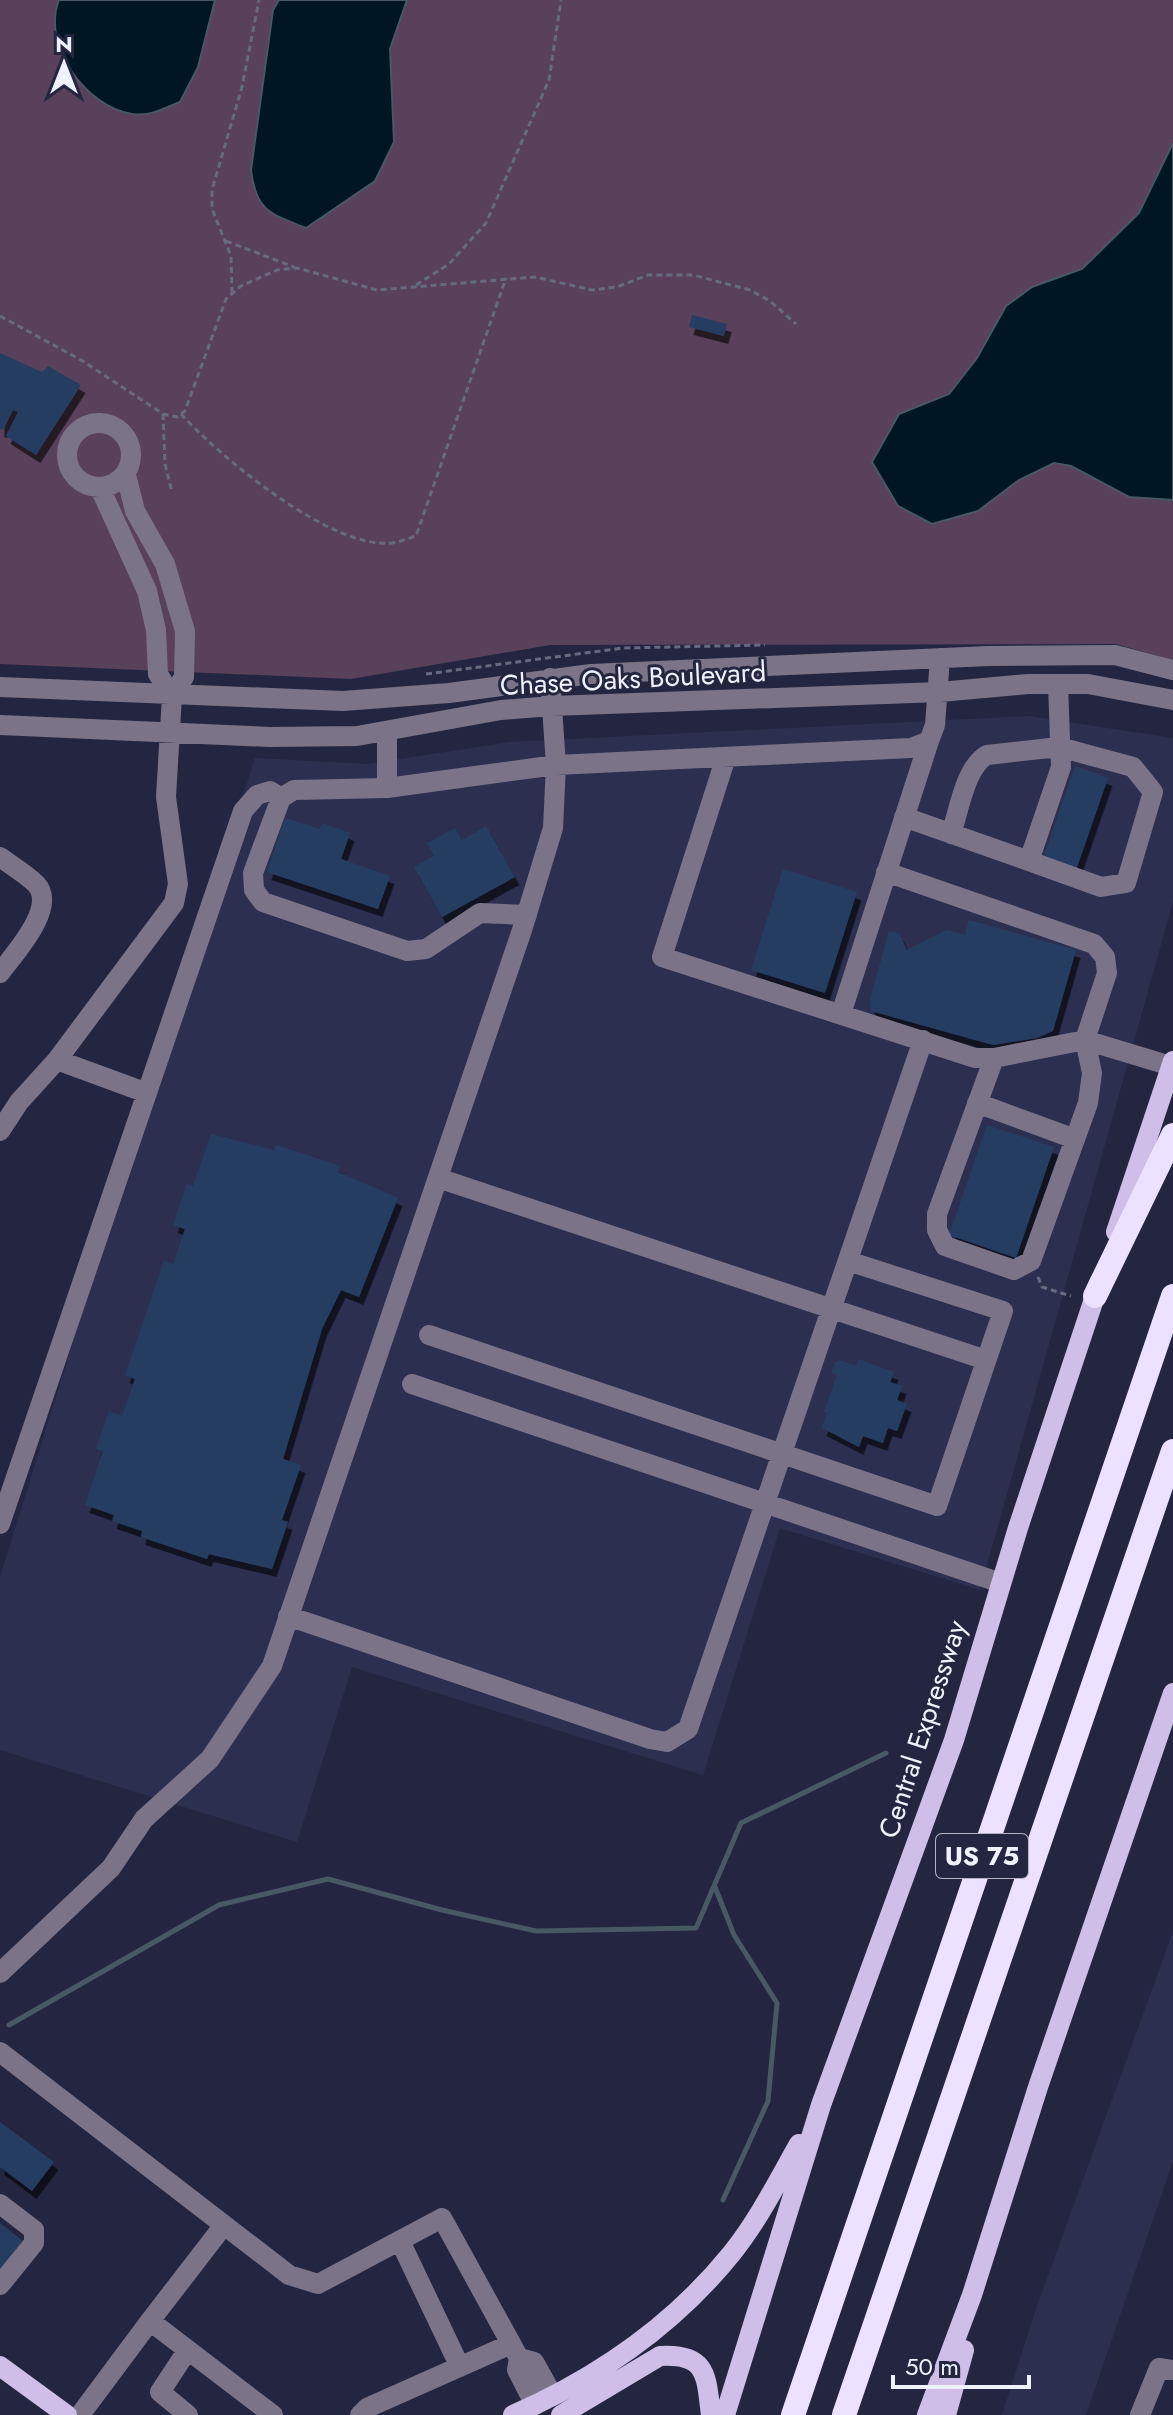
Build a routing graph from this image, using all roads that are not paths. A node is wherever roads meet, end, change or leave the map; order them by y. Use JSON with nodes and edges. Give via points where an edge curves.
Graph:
{"nodes":[{"id":1,"x":126,"y":475,"type":"junction"},
{"id":2,"x":100,"y":488,"type":"junction"},
{"id":3,"x":940,"y":658,"type":"junction"},
{"id":4,"x":1173,"y":670,"type":"edge"},
{"id":5,"x":550,"y":678,"type":"junction"},
{"id":6,"x":1058,"y":684,"type":"junction"},
{"id":7,"x":0,"y":687,"type":"edge"},
{"id":8,"x":940,"y":692,"type":"junction"},
{"id":9,"x":172,"y":696,"type":"junction"},
{"id":10,"x":1173,"y":700,"type":"edge"},
{"id":11,"x":552,"y":706,"type":"junction"},
{"id":12,"x":0,"y":725,"type":"edge"},
{"id":13,"x":172,"y":731,"type":"junction"},
{"id":14,"x":387,"y":733,"type":"junction"},
{"id":15,"x":929,"y":741,"type":"junction"},
{"id":16,"x":1059,"y":747,"type":"junction"},
{"id":17,"x":726,"y":757,"type":"junction"},
{"id":18,"x":556,"y":765,"type":"junction"},
{"id":19,"x":387,"y":788,"type":"junction"},
{"id":20,"x":281,"y":798,"type":"junction"},
{"id":21,"x":904,"y":817,"type":"junction"},
{"id":22,"x":951,"y":834,"type":"junction"},
{"id":23,"x":0,"y":857,"type":"edge"},
{"id":24,"x":1029,"y":861,"type":"junction"},
{"id":25,"x":886,"y":872,"type":"junction"},
{"id":26,"x":527,"y":915,"type":"junction"},
{"id":27,"x":0,"y":973,"type":"edge"},
{"id":28,"x":841,"y":1014,"type":"junction"},
{"id":29,"x":923,"y":1040,"type":"junction"},
{"id":30,"x":1085,"y":1040,"type":"junction"},
{"id":31,"x":994,"y":1058,"type":"junction"},
{"id":32,"x":57,"y":1060,"type":"junction"},
{"id":33,"x":1172,"y":1064,"type":"edge"},
{"id":34,"x":147,"y":1093,"type":"junction"},
{"id":35,"x":977,"y":1103,"type":"junction"},
{"id":36,"x":0,"y":1131,"type":"edge"},
{"id":37,"x":1173,"y":1135,"type":"edge"},
{"id":38,"x":1075,"y":1139,"type":"junction"},
{"id":39,"x":438,"y":1178,"type":"junction"},
{"id":40,"x":848,"y":1261,"type":"junction"},
{"id":41,"x":1083,"y":1296,"type":"junction"},
{"id":42,"x":1173,"y":1296,"type":"edge"},
{"id":43,"x":831,"y":1310,"type":"junction"},
{"id":44,"x":429,"y":1335,"type":"dead end"},
{"id":45,"x":986,"y":1360,"type":"junction"},
{"id":46,"x":412,"y":1384,"type":"dead end"},
{"id":47,"x":1173,"y":1451,"type":"edge"},
{"id":48,"x":782,"y":1454,"type":"junction"},
{"id":49,"x":765,"y":1504,"type":"junction"},
{"id":50,"x":0,"y":1524,"type":"edge"},
{"id":51,"x":1001,"y":1583,"type":"junction"},
{"id":52,"x":288,"y":1616,"type":"junction"},
{"id":53,"x":1173,"y":1693,"type":"edge"},
{"id":54,"x":0,"y":1973,"type":"edge"},
{"id":55,"x":0,"y":2052,"type":"edge"},
{"id":56,"x":821,"y":2105,"type":"junction"},
{"id":57,"x":0,"y":2204,"type":"edge"},
{"id":58,"x":999,"y":2214,"type":"junction"},
{"id":59,"x":224,"y":2225,"type":"junction"},
{"id":60,"x":400,"y":2241,"type":"junction"},
{"id":61,"x":0,"y":2285,"type":"edge"},
{"id":62,"x":150,"y":2321,"type":"junction"},
{"id":63,"x":187,"y":2351,"type":"junction"},
{"id":64,"x":515,"y":2351,"type":"junction"},
{"id":65,"x":0,"y":2366,"type":"edge"},
{"id":66,"x":460,"y":2367,"type":"junction"},
{"id":67,"x":1173,"y":2370,"type":"edge"},
{"id":68,"x":549,"y":2405,"type":"edge"},
{"id":69,"x":67,"y":2415,"type":"edge"},
{"id":70,"x":77,"y":2415,"type":"edge"},
{"id":71,"x":188,"y":2415,"type":"edge"},
{"id":72,"x":273,"y":2415,"type":"edge"},
{"id":73,"x":360,"y":2415,"type":"edge"},
{"id":74,"x":513,"y":2415,"type":"edge"},
{"id":75,"x":711,"y":2415,"type":"edge"},
{"id":76,"x":725,"y":2415,"type":"edge"},
{"id":77,"x":793,"y":2415,"type":"edge"},
{"id":78,"x":844,"y":2415,"type":"edge"},
{"id":79,"x":927,"y":2415,"type":"edge"},
{"id":80,"x":946,"y":2415,"type":"edge"},
{"id":81,"x":1140,"y":2415,"type":"edge"}],
"edges":[{"from":1,"to":2,"type":"street"},
{"from":1,"to":2,"type":"street","via":[[132,461],[124,434],[112,425],[87,425],[71,438],[67,460],[78,480]]},
{"from":1,"to":9,"type":"street","via":[[135,511],[165,564],[185,631],[184,677]]},
{"from":2,"to":9,"type":"street","via":[[147,591],[158,674]]},
{"from":3,"to":4,"type":"street","name":"Chase Oaks Boulevard","via":[[1115,655]]},
{"from":3,"to":5,"type":"street","name":"Chase Oaks Boulevard"},
{"from":3,"to":8,"type":"street"},
{"from":5,"to":9,"type":"street","name":"Chase Oaks Boulevard","via":[[357,701]]},
{"from":5,"to":11,"type":"street"},
{"from":6,"to":8,"type":"street","name":"Chase Oaks Boulevard"},
{"from":6,"to":10,"type":"street","name":"Chase Oaks Boulevard","via":[[1088,684]]},
{"from":6,"to":16,"type":"street"},
{"from":7,"to":9,"type":"street","name":"Chase Oaks Boulevard"},
{"from":8,"to":11,"type":"street","name":"Chase Oaks Boulevard"},
{"from":8,"to":15,"type":"street"},
{"from":9,"to":13,"type":"street"},
{"from":11,"to":14,"type":"street","name":"Chase Oaks Boulevard","via":[[501,710]]},
{"from":11,"to":18,"type":"street"},
{"from":12,"to":13,"type":"street","name":"Chase Oaks Boulevard"},
{"from":13,"to":14,"type":"street","name":"Chase Oaks Boulevard","via":[[270,737]]},
{"from":13,"to":32,"type":"street","via":[[166,797],[178,884],[174,903]]},
{"from":14,"to":19,"type":"street"},
{"from":15,"to":17,"type":"street","via":[[911,748]]},
{"from":15,"to":21,"type":"street"},
{"from":16,"to":22,"type":"street","via":[[979,760]]},
{"from":16,"to":24,"type":"street","via":[[1061,767]]},
{"from":16,"to":24,"type":"street","via":[[1133,767],[1153,792],[1126,883],[1101,887]]},
{"from":17,"to":18,"type":"street"},
{"from":17,"to":28,"type":"street","via":[[662,957]]},
{"from":18,"to":19,"type":"street"},
{"from":18,"to":26,"type":"street","via":[[553,828]]},
{"from":19,"to":20,"type":"street","via":[[294,790]]},
{"from":20,"to":26,"type":"street","via":[[253,873],[254,890],[263,902],[407,951],[426,949],[480,913]]},
{"from":20,"to":34,"type":"street","via":[[270,791],[257,795],[243,811]]},
{"from":21,"to":22,"type":"street"},
{"from":21,"to":25,"type":"street"},
{"from":22,"to":24,"type":"street"},
{"from":23,"to":27,"type":"street","via":[[39,886],[43,902],[36,924]]},
{"from":25,"to":28,"type":"street"},
{"from":25,"to":30,"type":"street","via":[[1094,944],[1105,957],[1107,973]]},
{"from":26,"to":39,"type":"street"},
{"from":28,"to":29,"type":"street"},
{"from":29,"to":31,"type":"street","via":[[975,1058]]},
{"from":29,"to":40,"type":"street"},
{"from":30,"to":31,"type":"street"},
{"from":30,"to":33,"type":"street"},
{"from":30,"to":38,"type":"street","via":[[1092,1073]]},
{"from":31,"to":35,"type":"street"},
{"from":32,"to":34,"type":"street"},
{"from":32,"to":36,"type":"street"},
{"from":33,"to":41,"type":"main road","name":"Central Expressway"},
{"from":34,"to":50,"type":"street"},
{"from":35,"to":38,"type":"street"},
{"from":35,"to":38,"type":"street","via":[[937,1214],[945,1246],[1014,1270],[1031,1261]]},
{"from":37,"to":41,"type":"highway"},
{"from":39,"to":43,"type":"street"},
{"from":39,"to":52,"type":"street"},
{"from":40,"to":43,"type":"street"},
{"from":40,"to":45,"type":"street","via":[[1003,1311]]},
{"from":41,"to":51,"type":"main road","name":"Central Expressway"},
{"from":42,"to":77,"type":"highway","number":"US 75"},
{"from":43,"to":45,"type":"street"},
{"from":43,"to":48,"type":"street"},
{"from":44,"to":48,"type":"street"},
{"from":45,"to":48,"type":"street","via":[[937,1506]]},
{"from":46,"to":49,"type":"street"},
{"from":47,"to":78,"type":"highway","number":"US 75"},
{"from":48,"to":49,"type":"street"},
{"from":49,"to":51,"type":"street"},
{"from":49,"to":52,"type":"street","via":[[688,1729],[667,1742]]},
{"from":51,"to":56,"type":"main road","name":"Central Expressway","via":[[954,1740]]},
{"from":52,"to":54,"type":"street","via":[[272,1666],[210,1759],[144,1819],[111,1868]]},
{"from":53,"to":58,"type":"main road"},
{"from":55,"to":59,"type":"street"},
{"from":56,"to":68,"type":"main road","via":[[752,2225],[706,2282],[652,2333]]},
{"from":56,"to":76,"type":"main road","name":"Central Expressway"},
{"from":57,"to":61,"type":"street","via":[[34,2230],[34,2243]]},
{"from":58,"to":79,"type":"main road"},
{"from":58,"to":80,"type":"main road"},
{"from":59,"to":60,"type":"street","via":[[289,2275],[318,2284]]},
{"from":59,"to":62,"type":"street"},
{"from":60,"to":64,"type":"street","via":[[442,2218]]},
{"from":60,"to":66,"type":"street"},
{"from":62,"to":63,"type":"street"},
{"from":62,"to":70,"type":"street"},
{"from":63,"to":71,"type":"street","via":[[160,2392]]},
{"from":63,"to":72,"type":"street"},
{"from":64,"to":66,"type":"street"},
{"from":64,"to":68,"type":"street","via":[[534,2362]]},
{"from":65,"to":69,"type":"main road"},
{"from":66,"to":73,"type":"street"},
{"from":67,"to":81,"type":"street","via":[[1159,2368],[1153,2376]]},
{"from":68,"to":74,"type":"main road"},
{"from":68,"to":75,"type":"main road","via":[[673,2355],[703,2370]]}]}
